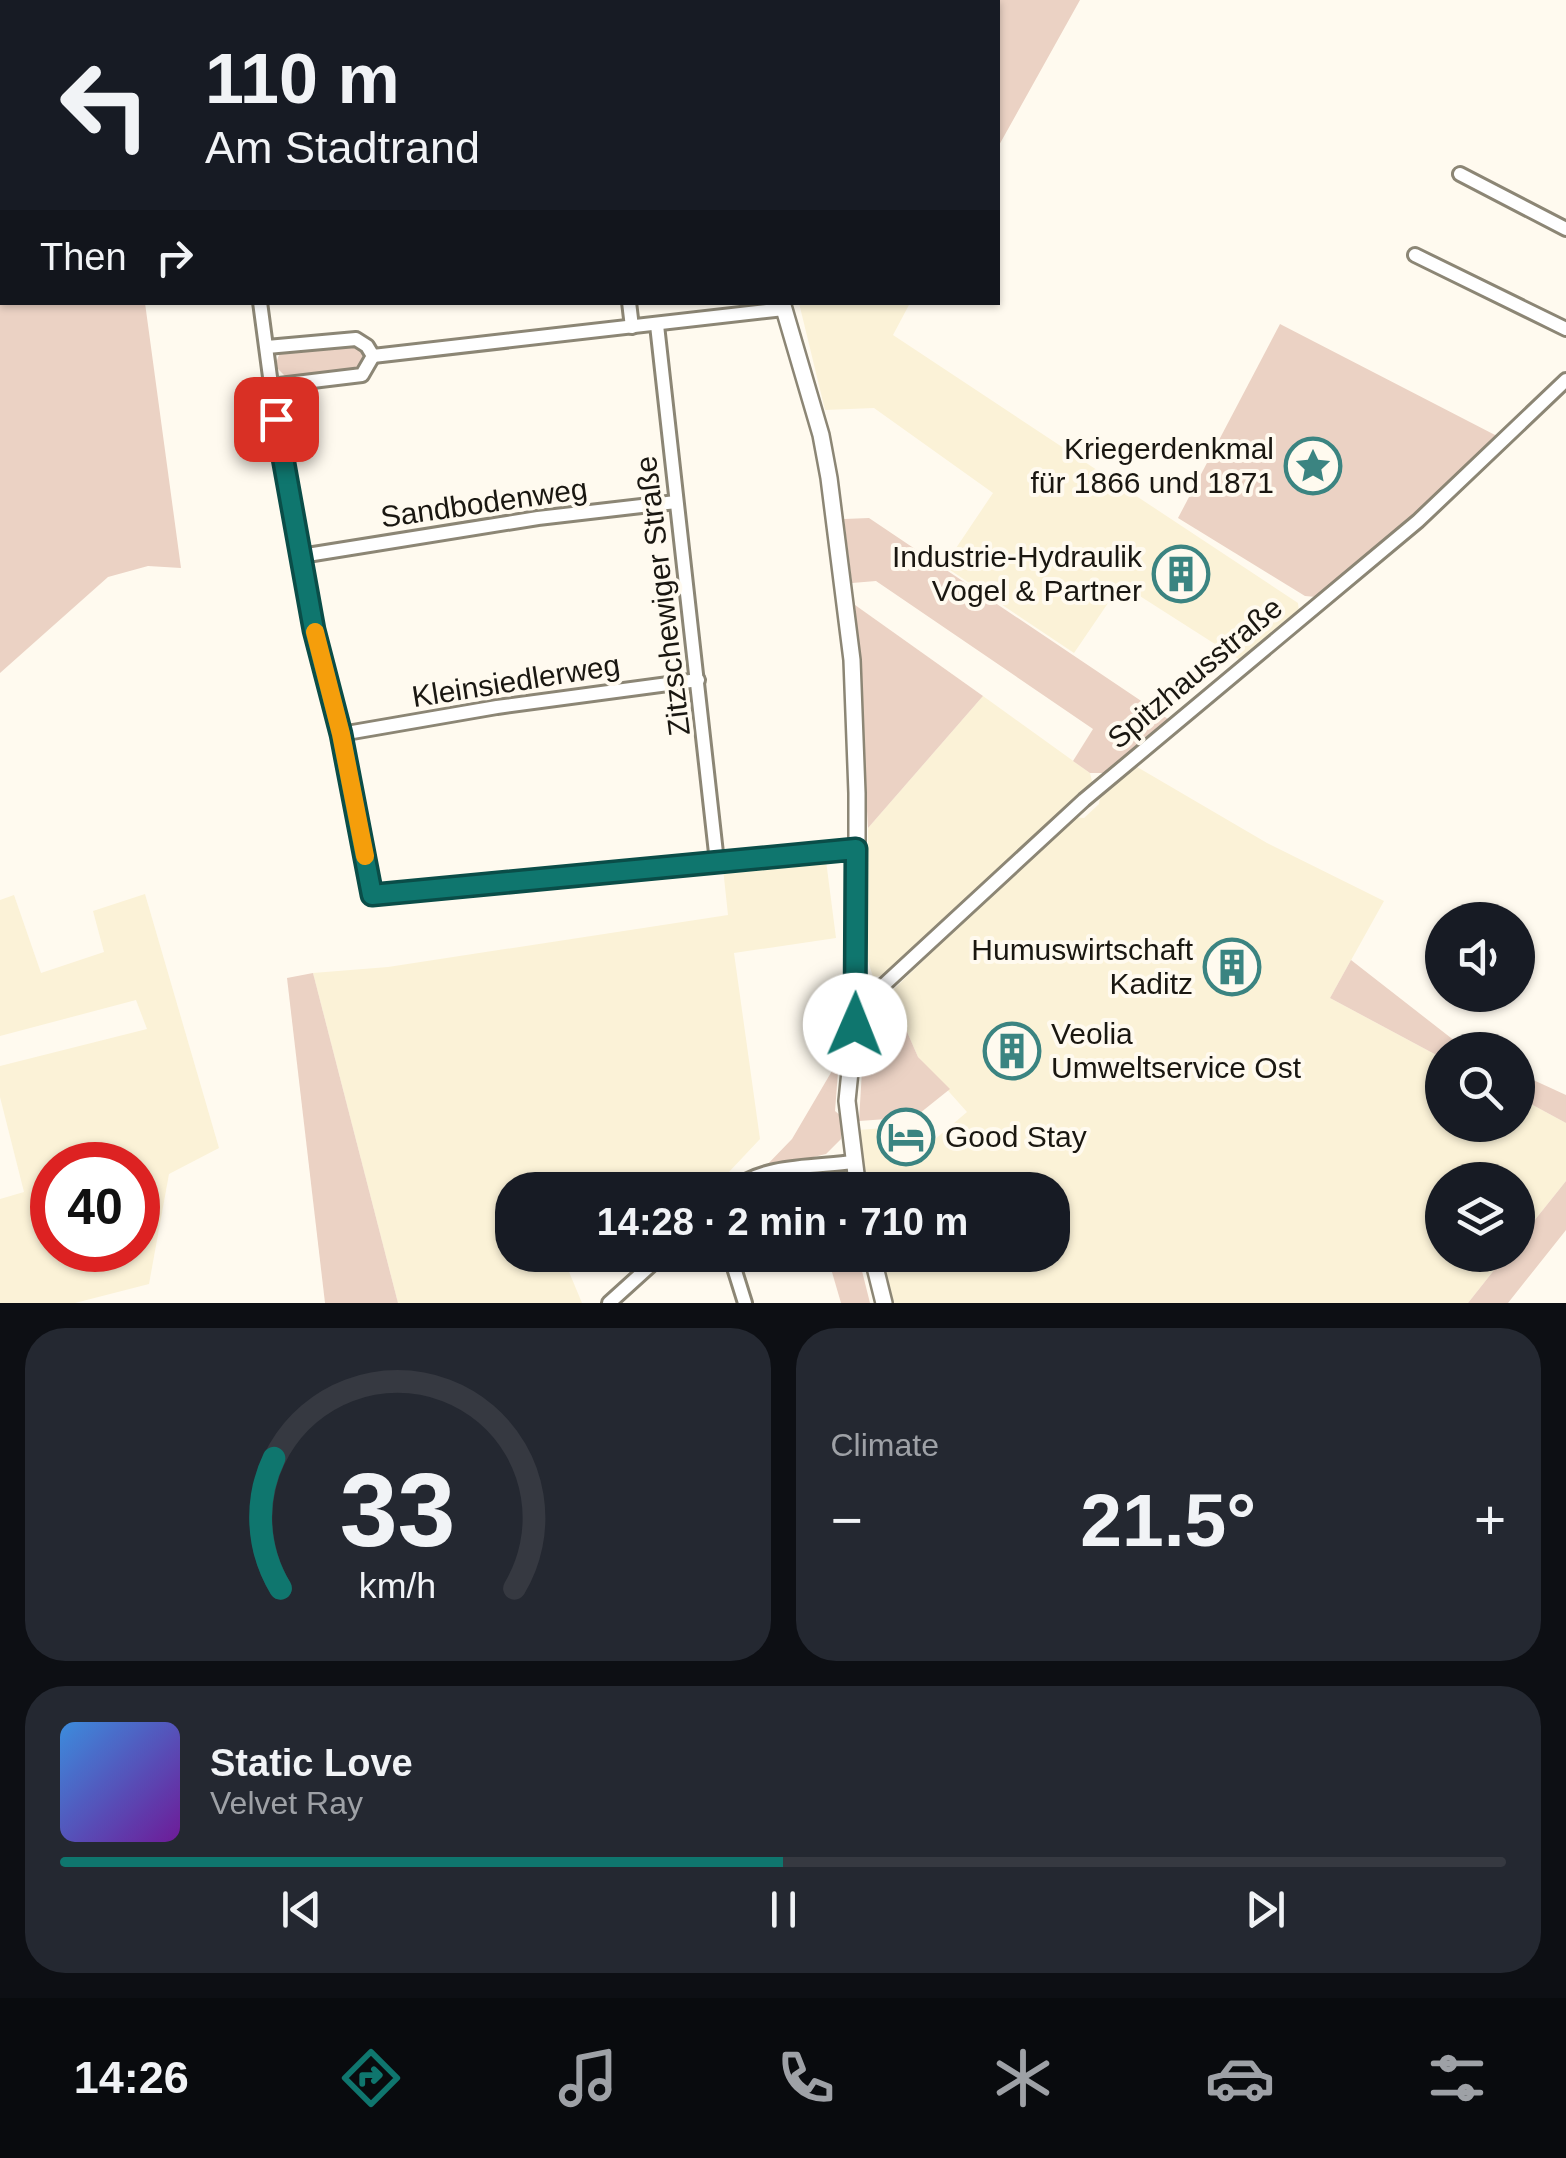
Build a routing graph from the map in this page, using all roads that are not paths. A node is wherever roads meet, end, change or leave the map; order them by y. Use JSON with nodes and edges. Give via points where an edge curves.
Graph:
{"nodes":[{"id":1,"x":1460,"y":174,"type":"dead end"},
{"id":2,"x":1566,"y":229,"type":"edge"},
{"id":3,"x":1415,"y":256,"type":"dead end"},
{"id":4,"x":260,"y":305,"type":"edge"},
{"id":5,"x":629,"y":305,"type":"edge"},
{"id":6,"x":783,"y":306,"type":"edge"},
{"id":7,"x":657,"y":326,"type":"junction"},
{"id":8,"x":632,"y":327,"type":"junction"},
{"id":9,"x":1566,"y":329,"type":"edge"},
{"id":10,"x":266,"y":348,"type":"junction"},
{"id":11,"x":373,"y":356,"type":"junction"},
{"id":12,"x":1566,"y":380,"type":"edge"},
{"id":13,"x":272,"y":386,"type":"junction"},
{"id":14,"x":676,"y":502,"type":"junction"},
{"id":15,"x":301,"y":556,"type":"junction"},
{"id":16,"x":698,"y":680,"type":"junction"},
{"id":17,"x":341,"y":734,"type":"junction"},
{"id":18,"x":856,"y":849,"type":"junction"},
{"id":19,"x":718,"y":862,"type":"junction"},
{"id":20,"x":857,"y":1002,"type":"junction"},
{"id":21,"x":853,"y":1162,"type":"junction"},
{"id":22,"x":773,"y":1172,"type":"edge"},
{"id":23,"x":855,"y":1172,"type":"edge"},
{"id":24,"x":644,"y":1272,"type":"edge"},
{"id":25,"x":735,"y":1272,"type":"edge"},
{"id":26,"x":876,"y":1272,"type":"edge"},
{"id":27,"x":610,"y":1303,"type":"edge"},
{"id":28,"x":745,"y":1303,"type":"edge"},
{"id":29,"x":884,"y":1303,"type":"edge"}],
"edges":[{"from":1,"to":2,"type":"street"},
{"from":3,"to":9,"type":"street"},
{"from":4,"to":10,"type":"street"},
{"from":5,"to":8,"type":"street"},
{"from":6,"to":7,"type":"street"},
{"from":6,"to":18,"type":"street","via":[[829,478],[852,660]]},
{"from":7,"to":8,"type":"street"},
{"from":7,"to":14,"type":"street","name":"Zitzschewiger Straße"},
{"from":8,"to":11,"type":"street"},
{"from":10,"to":11,"type":"street","via":[[356,339]]},
{"from":10,"to":13,"type":"street"},
{"from":11,"to":13,"type":"street","via":[[362,375]]},
{"from":12,"to":20,"type":"street","name":"Spitzhausstraße","via":[[1418,521],[1088,796],[874,994]]},
{"from":13,"to":15,"type":"street"},
{"from":14,"to":15,"type":"street","name":"Sandbodenweg"},
{"from":14,"to":16,"type":"street","name":"Zitzschewiger Straße"},
{"from":15,"to":17,"type":"street"},
{"from":16,"to":17,"type":"street","name":"Kleinsiedlerweg"},
{"from":16,"to":19,"type":"street","name":"Zitzschewiger Straße"},
{"from":17,"to":19,"type":"street","via":[[372,895]]},
{"from":18,"to":19,"type":"street"},
{"from":18,"to":20,"type":"street"},
{"from":20,"to":21,"type":"street","via":[[847,1100]]},
{"from":21,"to":22,"type":"street"},
{"from":21,"to":23,"type":"street"},
{"from":24,"to":27,"type":"street"},
{"from":25,"to":28,"type":"street"},
{"from":26,"to":29,"type":"street"}]}
